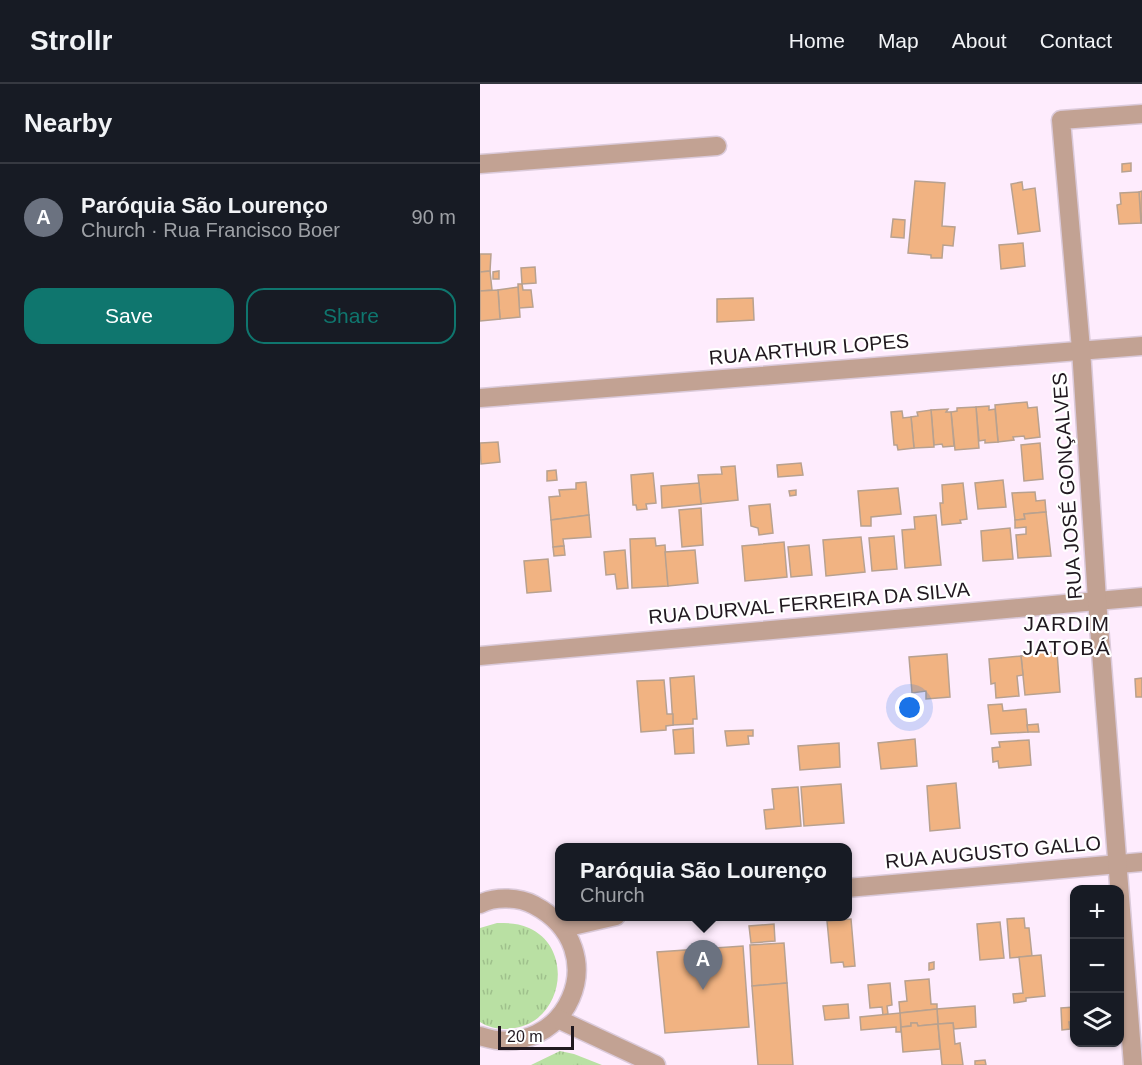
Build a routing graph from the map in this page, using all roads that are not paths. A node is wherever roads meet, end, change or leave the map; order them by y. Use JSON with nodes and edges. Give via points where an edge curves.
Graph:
{"nodes":[{"id":1,"x":1142,"y":114,"type":"edge"},
{"id":2,"x":717,"y":146,"type":"dead end"},
{"id":3,"x":480,"y":164,"type":"edge"},
{"id":4,"x":1142,"y":346,"type":"edge"},
{"id":5,"x":1081,"y":349,"type":"junction"},
{"id":6,"x":480,"y":398,"type":"edge"},
{"id":7,"x":1142,"y":597,"type":"edge"},
{"id":8,"x":1097,"y":600,"type":"junction"},
{"id":9,"x":480,"y":656,"type":"edge"},
{"id":10,"x":1142,"y":862,"type":"edge"},
{"id":11,"x":1118,"y":864,"type":"junction"},
{"id":12,"x":852,"y":888,"type":"edge"},
{"id":13,"x":480,"y":904,"type":"edge"},
{"id":14,"x":555,"y":919,"type":"edge"},
{"id":15,"x":557,"y":921,"type":"edge"},
{"id":16,"x":594,"y":921,"type":"edge"},
{"id":17,"x":564,"y":928,"type":"junction"},
{"id":18,"x":558,"y":1019,"type":"junction"},
{"id":19,"x":480,"y":1036,"type":"edge"},
{"id":20,"x":656,"y":1065,"type":"edge"},
{"id":21,"x":1133,"y":1065,"type":"edge"}],
"edges":[{"from":1,"to":5,"type":"street","name":"RUA JOSÉ GONÇALVES","via":[[1061,120]]},
{"from":2,"to":3,"type":"street"},
{"from":4,"to":5,"type":"street","name":"RUA ARTHUR LOPES"},
{"from":5,"to":6,"type":"street","name":"RUA ARTHUR LOPES"},
{"from":5,"to":8,"type":"street","name":"RUA JOSÉ GONÇALVES"},
{"from":7,"to":8,"type":"street","name":"RUA DURVAL FERREIRA DA SILVA"},
{"from":8,"to":9,"type":"street","name":"RUA DURVAL FERREIRA DA SILVA"},
{"from":8,"to":11,"type":"street","name":"RUA JOSÉ GONÇALVES"},
{"from":10,"to":11,"type":"street","name":"RUA AUGUSTO GALLO"},
{"from":11,"to":12,"type":"street","name":"RUA AUGUSTO GALLO"},
{"from":11,"to":21,"type":"street","name":"RUA JOSÉ GONÇALVES"},
{"from":13,"to":14,"type":"street","via":[[507,898],[528,902]]},
{"from":15,"to":17,"type":"street"},
{"from":16,"to":17,"type":"street"},
{"from":17,"to":18,"type":"street","via":[[573,945],[576,984]]},
{"from":18,"to":19,"type":"street","via":[[527,1038],[510,1041]]},
{"from":18,"to":20,"type":"street"}]}
